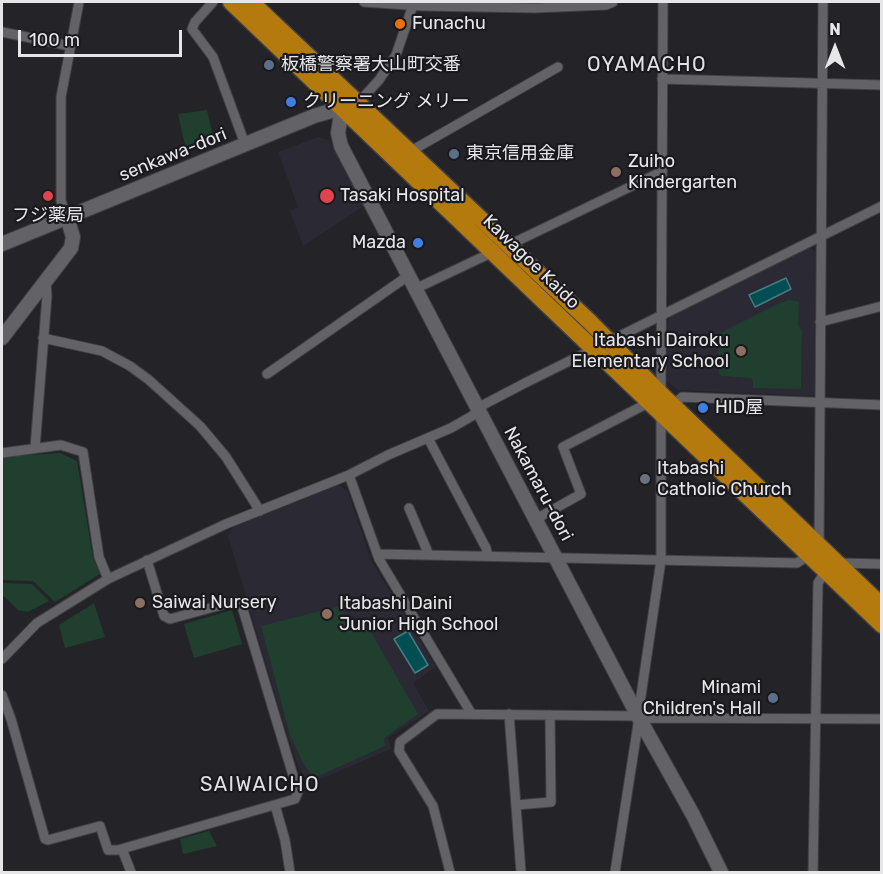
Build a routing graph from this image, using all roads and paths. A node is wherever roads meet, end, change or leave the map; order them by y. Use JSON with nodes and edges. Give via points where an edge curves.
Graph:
{"nodes":[{"id":1,"x":79,"y":2,"type":"edge"},
{"id":2,"x":213,"y":2,"type":"edge"},
{"id":3,"x":231,"y":2,"type":"edge"},
{"id":4,"x":251,"y":2,"type":"edge"},
{"id":5,"x":364,"y":2,"type":"edge"},
{"id":6,"x":613,"y":2,"type":"edge"},
{"id":7,"x":663,"y":2,"type":"edge"},
{"id":8,"x":823,"y":2,"type":"edge"},
{"id":9,"x":420,"y":4,"type":"edge"},
{"id":10,"x":2,"y":32,"type":"edge"},
{"id":11,"x":70,"y":46,"type":"junction"},
{"id":12,"x":558,"y":67,"type":"dead end"},
{"id":13,"x":662,"y":79,"type":"junction"},
{"id":14,"x":821,"y":83,"type":"junction"},
{"id":15,"x":882,"y":85,"type":"edge"},
{"id":16,"x":359,"y":102,"type":"junction"},
{"id":17,"x":342,"y":108,"type":"junction"},
{"id":18,"x":245,"y":144,"type":"junction"},
{"id":19,"x":411,"y":151,"type":"junction"},
{"id":20,"x":661,"y":172,"type":"junction"},
{"id":21,"x":882,"y":206,"type":"edge"},
{"id":22,"x":67,"y":217,"type":"junction"},
{"id":23,"x":821,"y":235,"type":"junction"},
{"id":24,"x":2,"y":244,"type":"edge"},
{"id":25,"x":509,"y":245,"type":"junction"},
{"id":26,"x":493,"y":252,"type":"junction"},
{"id":27,"x":408,"y":276,"type":"junction"},
{"id":28,"x":46,"y":282,"type":"junction"},
{"id":29,"x":415,"y":289,"type":"junction"},
{"id":30,"x":882,"y":306,"type":"edge"},
{"id":31,"x":662,"y":314,"type":"junction"},
{"id":32,"x":820,"y":322,"type":"junction"},
{"id":33,"x":2,"y":338,"type":"edge"},
{"id":34,"x":43,"y":338,"type":"junction"},
{"id":35,"x":611,"y":342,"type":"junction"},
{"id":36,"x":593,"y":349,"type":"junction"},
{"id":37,"x":267,"y":374,"type":"dead end"},
{"id":38,"x":818,"y":402,"type":"junction"},
{"id":39,"x":661,"y":404,"type":"junction"},
{"id":40,"x":882,"y":405,"type":"edge"},
{"id":41,"x":479,"y":410,"type":"junction"},
{"id":42,"x":428,"y":438,"type":"junction"},
{"id":43,"x":35,"y":448,"type":"junction"},
{"id":44,"x":2,"y":453,"type":"edge"},
{"id":45,"x":349,"y":475,"type":"junction"},
{"id":46,"x":410,"y":508,"type":"dead end"},
{"id":47,"x":260,"y":511,"type":"junction"},
{"id":48,"x":536,"y":519,"type":"junction"},
{"id":49,"x":814,"y":550,"type":"junction"},
{"id":50,"x":377,"y":554,"type":"junction"},
{"id":51,"x":429,"y":555,"type":"junction"},
{"id":52,"x":488,"y":556,"type":"junction"},
{"id":53,"x":556,"y":557,"type":"junction"},
{"id":54,"x":147,"y":560,"type":"junction"},
{"id":55,"x":661,"y":560,"type":"junction"},
{"id":56,"x":882,"y":564,"type":"edge"},
{"id":57,"x":831,"y":567,"type":"junction"},
{"id":58,"x":108,"y":579,"type":"junction"},
{"id":59,"x":882,"y":606,"type":"edge"},
{"id":60,"x":882,"y":625,"type":"edge"},
{"id":61,"x":2,"y":659,"type":"edge"},
{"id":62,"x":2,"y":695,"type":"edge"},
{"id":63,"x":471,"y":713,"type":"junction"},
{"id":64,"x":509,"y":714,"type":"junction"},
{"id":65,"x":550,"y":715,"type":"junction"},
{"id":66,"x":638,"y":717,"type":"junction"},
{"id":67,"x":816,"y":718,"type":"junction"},
{"id":68,"x":882,"y":719,"type":"edge"},
{"id":69,"x":275,"y":805,"type":"junction"},
{"id":70,"x":516,"y":805,"type":"junction"},
{"id":71,"x":122,"y":849,"type":"junction"},
{"id":72,"x":131,"y":873,"type":"edge"},
{"id":73,"x":290,"y":873,"type":"edge"},
{"id":74,"x":450,"y":873,"type":"edge"},
{"id":75,"x":521,"y":873,"type":"edge"},
{"id":76,"x":615,"y":873,"type":"edge"},
{"id":77,"x":721,"y":873,"type":"edge"},
{"id":78,"x":813,"y":873,"type":"edge"}],
"edges":[{"from":1,"to":11,"type":"street"},
{"from":2,"to":18,"type":"street","via":[[192,29],[213,57]]},
{"from":3,"to":17,"type":"highway","name":"Kawagoe Kaido"},
{"from":4,"to":16,"type":"highway","name":"Kawagoe Kaido"},
{"from":5,"to":9,"type":"street"},
{"from":6,"to":9,"type":"street","via":[[535,8]]},
{"from":7,"to":13,"type":"street"},
{"from":8,"to":14,"type":"street"},
{"from":9,"to":16,"type":"street","via":[[396,55]]},
{"from":10,"to":11,"type":"street"},
{"from":11,"to":22,"type":"street","via":[[60,110],[61,201]]},
{"from":12,"to":19,"type":"street"},
{"from":13,"to":14,"type":"street"},
{"from":13,"to":20,"type":"street"},
{"from":14,"to":15,"type":"street"},
{"from":14,"to":23,"type":"street"},
{"from":16,"to":17,"type":"street","name":"senkawa-dori"},
{"from":16,"to":19,"type":"highway","name":"Kawagoe Kaido"},
{"from":17,"to":18,"type":"street","name":"senkawa-dori"},
{"from":17,"to":26,"type":"highway","name":"Kawagoe Kaido"},
{"from":17,"to":27,"type":"street","name":"Nakamaru-dori","via":[[339,140]]},
{"from":18,"to":22,"type":"street","name":"senkawa-dori"},
{"from":19,"to":25,"type":"highway","name":"Kawagoe Kaido"},
{"from":20,"to":25,"type":"street"},
{"from":20,"to":31,"type":"street"},
{"from":21,"to":23,"type":"street"},
{"from":22,"to":24,"type":"street","name":"senkawa-dori"},
{"from":22,"to":28,"type":"street","via":[[73,237],[71,248]]},
{"from":23,"to":31,"type":"street"},
{"from":23,"to":32,"type":"street"},
{"from":25,"to":35,"type":"highway","name":"Kawagoe Kaido"},
{"from":26,"to":29,"type":"street"},
{"from":26,"to":36,"type":"highway","name":"Kawagoe Kaido"},
{"from":27,"to":29,"type":"street","name":"Nakamaru-dori"},
{"from":27,"to":37,"type":"street"},
{"from":28,"to":33,"type":"street"},
{"from":28,"to":34,"type":"street"},
{"from":29,"to":41,"type":"street","name":"Nakamaru-dori"},
{"from":30,"to":32,"type":"street"},
{"from":31,"to":35,"type":"street"},
{"from":31,"to":39,"type":"street"},
{"from":32,"to":38,"type":"street"},
{"from":34,"to":43,"type":"street"},
{"from":34,"to":47,"type":"street","via":[[102,351],[149,380],[200,426],[226,457]]},
{"from":35,"to":36,"type":"street"},
{"from":35,"to":39,"type":"highway","name":"Kawagoe Kaido"},
{"from":36,"to":39,"type":"highway","name":"Kawagoe Kaido"},
{"from":36,"to":41,"type":"street"},
{"from":38,"to":39,"type":"street","via":[[682,397]]},
{"from":38,"to":40,"type":"street"},
{"from":38,"to":49,"type":"street"},
{"from":39,"to":48,"type":"street","via":[[563,447],[581,494]]},
{"from":39,"to":49,"type":"highway","name":"Kawagoe Kaido"},
{"from":39,"to":55,"type":"street"},
{"from":41,"to":42,"type":"street"},
{"from":41,"to":48,"type":"street","name":"Nakamaru-dori"},
{"from":42,"to":45,"type":"street"},
{"from":42,"to":52,"type":"street"},
{"from":43,"to":44,"type":"street"},
{"from":43,"to":58,"type":"street","via":[[61,445],[83,452],[99,557]]},
{"from":45,"to":47,"type":"street"},
{"from":45,"to":50,"type":"street"},
{"from":46,"to":51,"type":"street"},
{"from":47,"to":54,"type":"street"},
{"from":48,"to":53,"type":"street","name":"Nakamaru-dori"},
{"from":49,"to":55,"type":"street","via":[[797,562]]},
{"from":49,"to":57,"type":"highway","name":"Kawagoe Kaido"},
{"from":50,"to":51,"type":"street"},
{"from":50,"to":63,"type":"street"},
{"from":51,"to":52,"type":"street"},
{"from":52,"to":53,"type":"street"},
{"from":53,"to":55,"type":"street"},
{"from":53,"to":66,"type":"street","name":"Nakamaru-dori"},
{"from":54,"to":58,"type":"street"},
{"from":54,"to":69,"type":"street","via":[[164,616],[170,619],[236,601],[241,603],[298,792],[295,799]]},
{"from":55,"to":66,"type":"street"},
{"from":56,"to":57,"type":"street"},
{"from":57,"to":59,"type":"highway","name":"Kawagoe Kaido"},
{"from":57,"to":60,"type":"highway","name":"Kawagoe Kaido"},
{"from":57,"to":67,"type":"street","via":[[818,583]]},
{"from":58,"to":61,"type":"street","via":[[38,623]]},
{"from":62,"to":71,"type":"street","via":[[45,839],[100,826],[108,850]]},
{"from":63,"to":64,"type":"street"},
{"from":63,"to":74,"type":"street","via":[[437,714],[400,742],[399,751],[433,806]]},
{"from":64,"to":65,"type":"street"},
{"from":64,"to":70,"type":"street"},
{"from":65,"to":66,"type":"street"},
{"from":65,"to":70,"type":"street","via":[[551,802]]},
{"from":66,"to":67,"type":"street"},
{"from":66,"to":76,"type":"street"},
{"from":66,"to":77,"type":"street","name":"Nakamaru-dori"},
{"from":67,"to":68,"type":"street"},
{"from":67,"to":78,"type":"street"},
{"from":69,"to":71,"type":"street"},
{"from":69,"to":73,"type":"street"},
{"from":70,"to":75,"type":"street"},
{"from":71,"to":72,"type":"street"}]}
